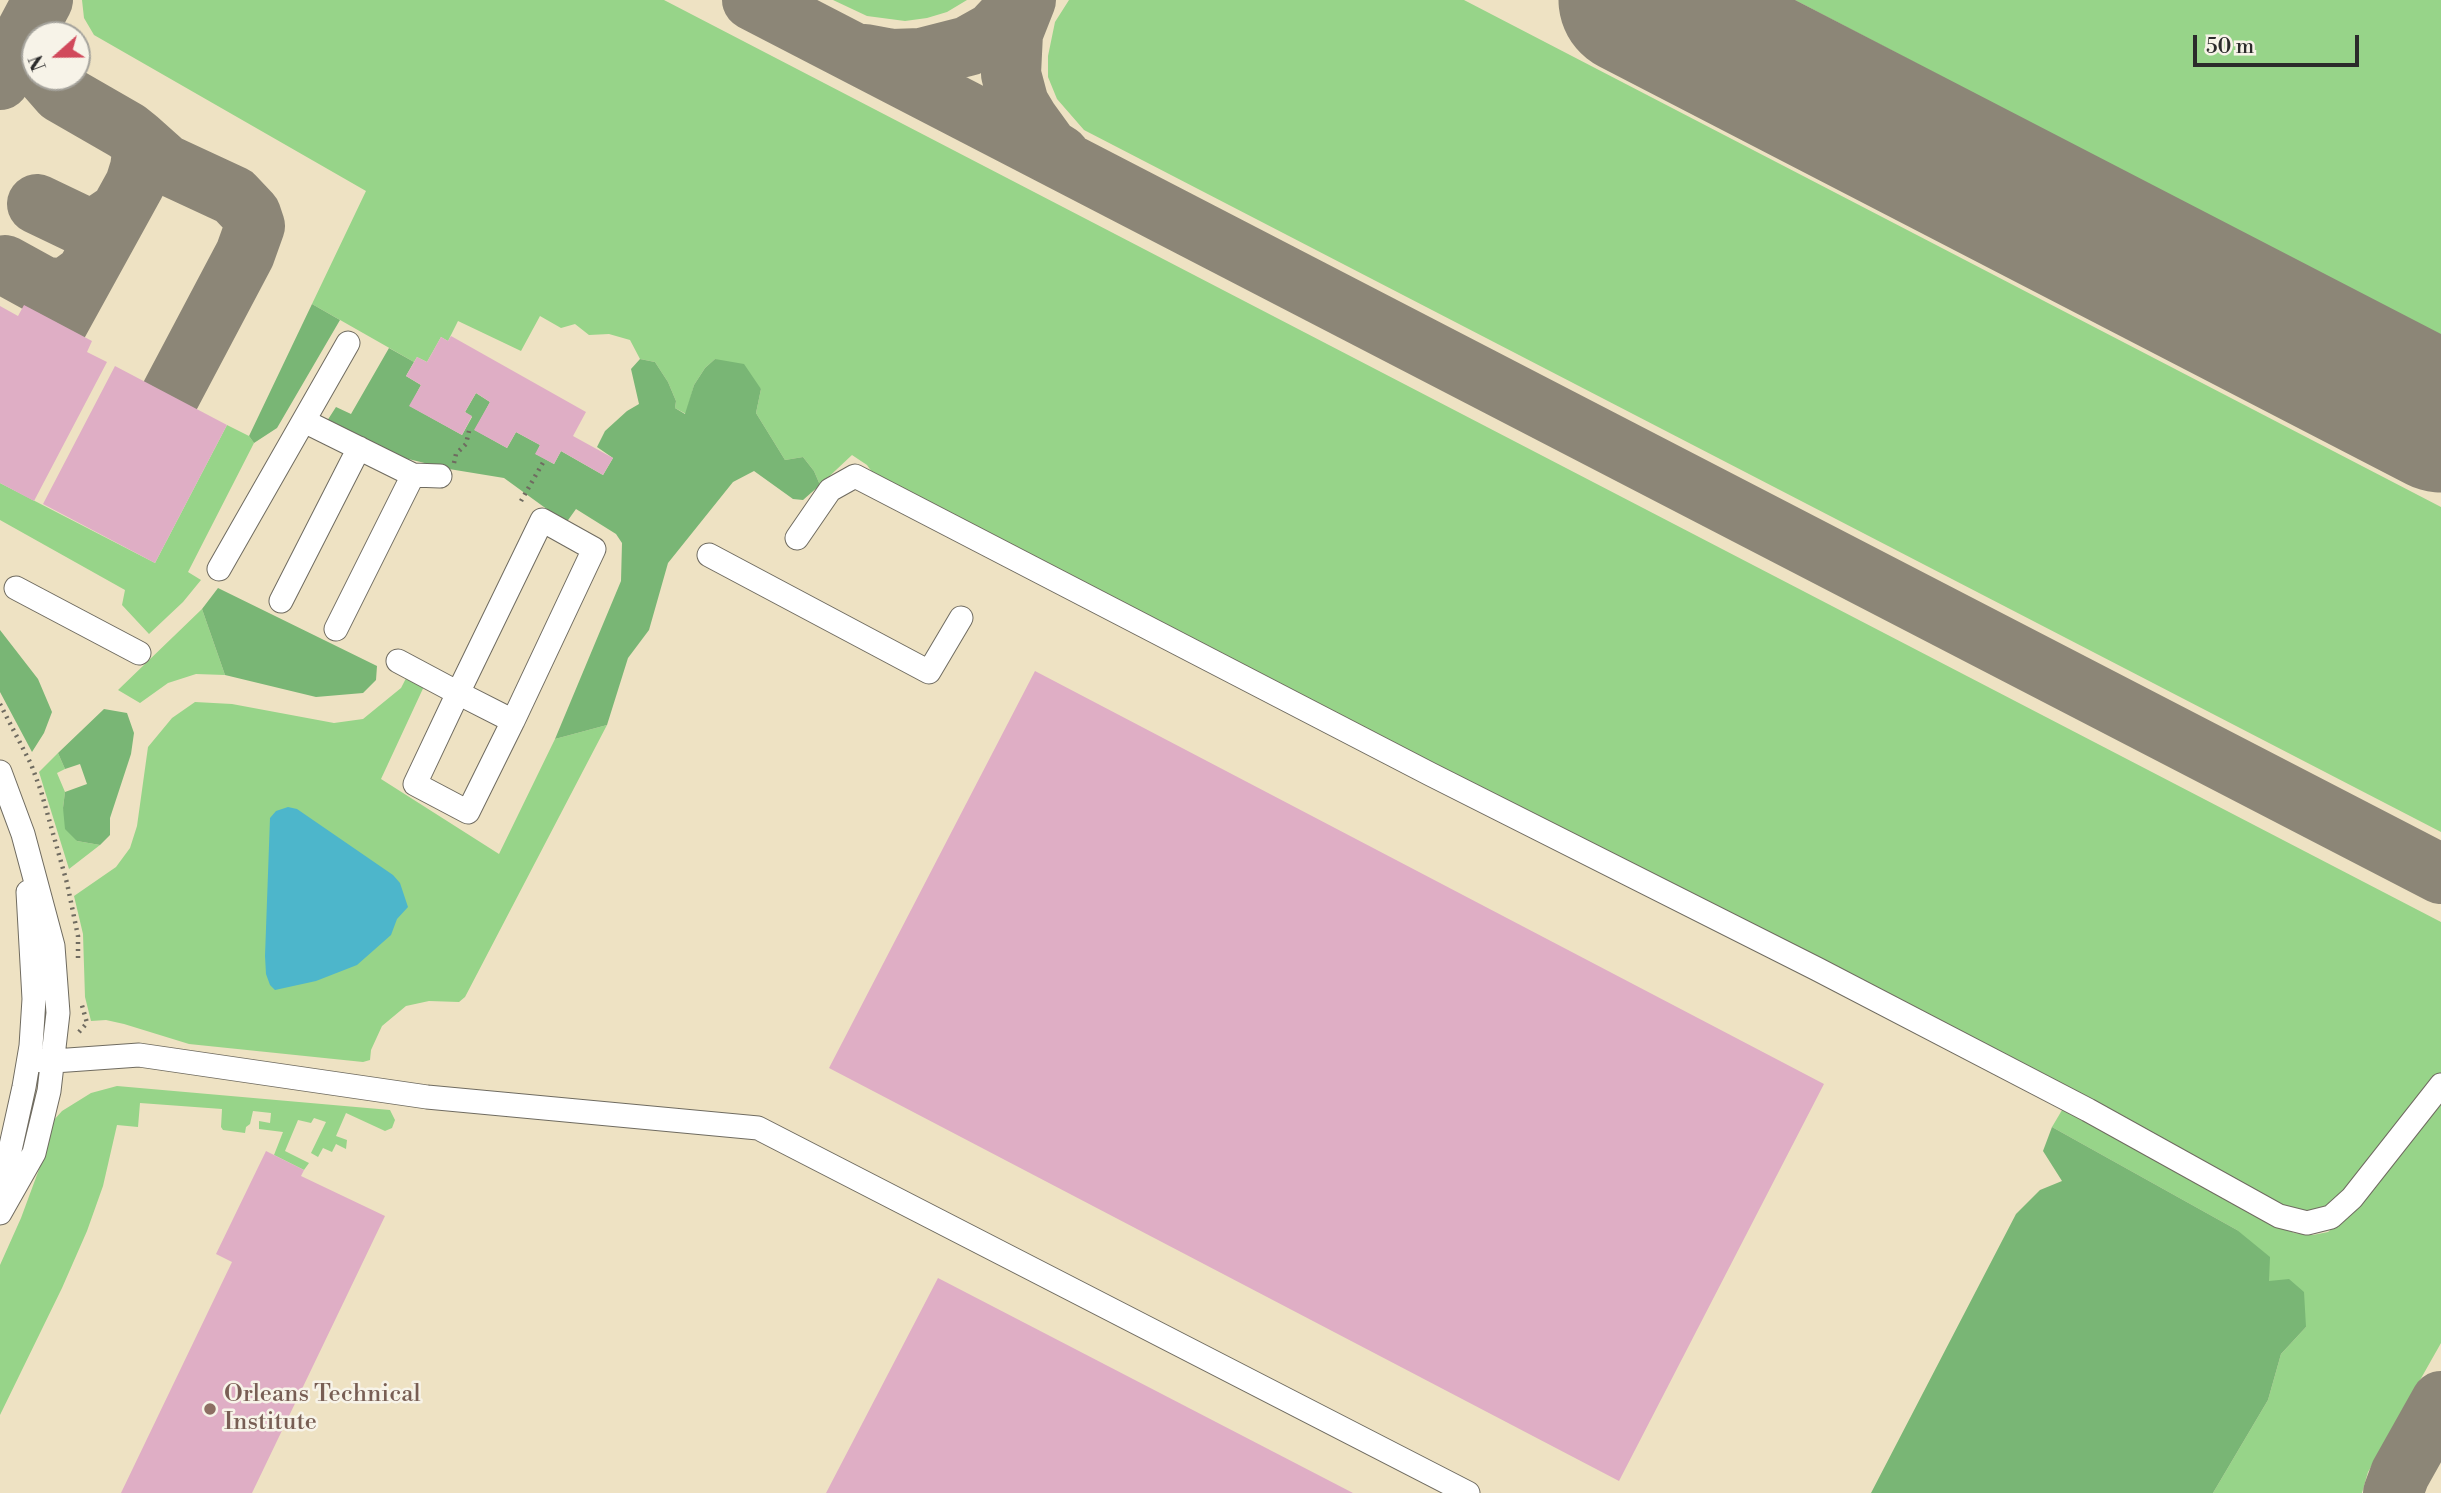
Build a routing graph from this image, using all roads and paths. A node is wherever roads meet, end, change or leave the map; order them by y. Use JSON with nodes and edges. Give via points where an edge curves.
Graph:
{"nodes":[{"id":1,"x":348,"y":343,"type":"dead end"},
{"id":2,"x":304,"y":421,"type":"junction"},
{"id":3,"x":470,"y":431,"type":"dead end"},
{"id":4,"x":359,"y":448,"type":"junction"},
{"id":5,"x":545,"y":459,"type":"dead end"},
{"id":6,"x":447,"y":473,"type":"joint"},
{"id":7,"x":413,"y":475,"type":"junction"},
{"id":8,"x":521,"y":501,"type":"dead end"},
{"id":9,"x":797,"y":538,"type":"dead end"},
{"id":10,"x":709,"y":555,"type":"dead end"},
{"id":11,"x":219,"y":569,"type":"dead end"},
{"id":12,"x":16,"y":588,"type":"dead end"},
{"id":13,"x":282,"y":601,"type":"dead end"},
{"id":14,"x":961,"y":618,"type":"dead end"},
{"id":15,"x":335,"y":629,"type":"dead end"},
{"id":16,"x":139,"y":653,"type":"dead end"},
{"id":17,"x":398,"y":661,"type":"dead end"},
{"id":18,"x":458,"y":693,"type":"junction"},
{"id":19,"x":513,"y":722,"type":"junction"},
{"id":20,"x":0,"y":772,"type":"edge"},
{"id":21,"x":23,"y":834,"type":"junction"},
{"id":22,"x":29,"y":1060,"type":"junction"},
{"id":23,"x":54,"y":1061,"type":"junction"},
{"id":24,"x":2441,"y":1085,"type":"edge"},
{"id":25,"x":0,"y":1181,"type":"edge"},
{"id":26,"x":0,"y":1213,"type":"edge"},
{"id":27,"x":1468,"y":1493,"type":"edge"}],
"edges":[{"from":1,"to":2,"type":"street"},
{"from":2,"to":4,"type":"street"},
{"from":2,"to":11,"type":"street"},
{"from":3,"to":6,"type":"path"},
{"from":4,"to":7,"type":"street"},
{"from":4,"to":13,"type":"street"},
{"from":5,"to":8,"type":"path"},
{"from":6,"to":7,"type":"street"},
{"from":7,"to":15,"type":"street"},
{"from":9,"to":24,"type":"street","via":[[830,490],[855,476],[1817,969],[2279,1216],[2307,1223],[2331,1217],[2352,1198]]},
{"from":10,"to":14,"type":"street","via":[[929,672]]},
{"from":12,"to":16,"type":"street"},
{"from":17,"to":18,"type":"street"},
{"from":18,"to":19,"type":"street"},
{"from":18,"to":19,"type":"street","via":[[415,784],[468,812]]},
{"from":18,"to":19,"type":"street","via":[[542,520],[594,550]]},
{"from":20,"to":21,"type":"street"},
{"from":21,"to":22,"type":"street","via":[[34,999]]},
{"from":21,"to":23,"type":"street","via":[[52,946],[58,1013]]},
{"from":22,"to":23,"type":"street"},
{"from":22,"to":25,"type":"street"},
{"from":23,"to":26,"type":"street","via":[[33,1153]]},
{"from":23,"to":27,"type":"street","via":[[139,1055],[427,1097],[758,1128]]}]}
